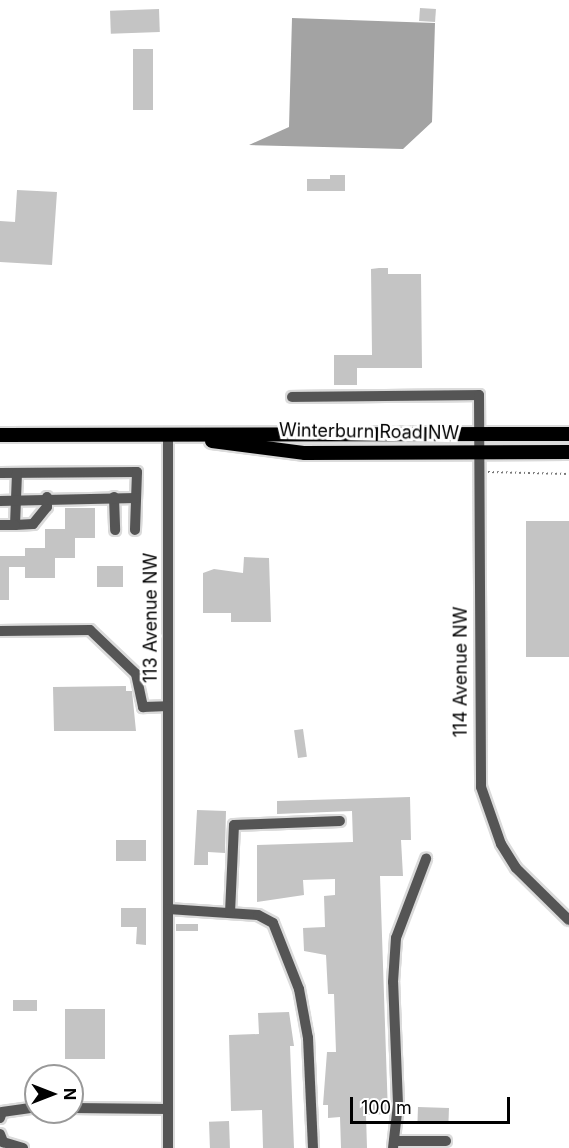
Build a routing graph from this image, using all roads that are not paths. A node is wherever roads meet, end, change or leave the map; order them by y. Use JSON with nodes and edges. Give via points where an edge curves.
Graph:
{"nodes":[{"id":1,"x":292,"y":397,"type":"dead end"},
{"id":2,"x":479,"y":434,"type":"junction"},
{"id":3,"x":569,"y":434,"type":"edge"},
{"id":4,"x":0,"y":435,"type":"edge"},
{"id":5,"x":168,"y":435,"type":"junction"},
{"id":6,"x":569,"y":452,"type":"edge"},
{"id":7,"x":478,"y":453,"type":"junction"},
{"id":8,"x":0,"y":473,"type":"edge"},
{"id":9,"x":17,"y":473,"type":"junction"},
{"id":10,"x":47,"y":496,"type":"junction"},
{"id":11,"x":114,"y":497,"type":"junction"},
{"id":12,"x":136,"y":498,"type":"junction"},
{"id":13,"x":0,"y":501,"type":"edge"},
{"id":14,"x":17,"y":501,"type":"junction"},
{"id":15,"x":0,"y":525,"type":"edge"},
{"id":16,"x":15,"y":525,"type":"junction"},
{"id":17,"x":115,"y":530,"type":"dead end"},
{"id":18,"x":135,"y":530,"type":"dead end"},
{"id":19,"x":0,"y":631,"type":"edge"},
{"id":20,"x":168,"y":706,"type":"junction"},
{"id":21,"x":340,"y":821,"type":"dead end"},
{"id":22,"x":426,"y":859,"type":"dead end"},
{"id":23,"x":168,"y":909,"type":"junction"},
{"id":24,"x":230,"y":913,"type":"junction"},
{"id":25,"x":569,"y":920,"type":"edge"},
{"id":26,"x":84,"y":1108,"type":"edge"},
{"id":27,"x":24,"y":1109,"type":"edge"},
{"id":28,"x":168,"y":1109,"type":"junction"},
{"id":29,"x":0,"y":1118,"type":"edge"},
{"id":30,"x":0,"y":1134,"type":"edge"},
{"id":31,"x":446,"y":1141,"type":"dead end"},
{"id":32,"x":394,"y":1144,"type":"edge"},
{"id":33,"x":23,"y":1148,"type":"edge"},
{"id":34,"x":168,"y":1148,"type":"edge"},
{"id":35,"x":313,"y":1148,"type":"edge"}],
"edges":[{"from":1,"to":2,"type":"street","name":"114 Avenue NW","via":[[479,395]]},
{"from":2,"to":3,"type":"main road","name":"Winterburn Road NW"},
{"from":2,"to":5,"type":"main road","name":"Winterburn Road NW"},
{"from":2,"to":7,"type":"street","name":"114 Avenue NW"},
{"from":4,"to":5,"type":"main road","name":"Winterburn Road NW"},
{"from":5,"to":7,"type":"main road","name":"Winterburn Road NW","via":[[305,453]]},
{"from":5,"to":20,"type":"street","name":"113 Avenue NW"},
{"from":6,"to":7,"type":"main road","name":"Winterburn Road NW"},
{"from":7,"to":25,"type":"street","name":"114 Avenue NW","via":[[481,787],[501,844],[516,868]]},
{"from":8,"to":9,"type":"street"},
{"from":9,"to":12,"type":"street","via":[[137,472]]},
{"from":9,"to":14,"type":"street"},
{"from":10,"to":11,"type":"street"},
{"from":10,"to":14,"type":"street"},
{"from":10,"to":16,"type":"street","via":[[47,507],[33,524]]},
{"from":11,"to":12,"type":"street"},
{"from":11,"to":17,"type":"street"},
{"from":12,"to":18,"type":"street"},
{"from":13,"to":14,"type":"street"},
{"from":14,"to":16,"type":"street"},
{"from":15,"to":16,"type":"street"},
{"from":19,"to":20,"type":"street","via":[[90,630],[136,674],[143,707]]},
{"from":20,"to":23,"type":"street","name":"113 Avenue NW"},
{"from":21,"to":24,"type":"street","via":[[234,825]]},
{"from":22,"to":32,"type":"street","via":[[396,938]]},
{"from":23,"to":24,"type":"street"},
{"from":23,"to":28,"type":"street","name":"113 Avenue NW"},
{"from":24,"to":35,"type":"street","via":[[258,915],[273,922],[299,989],[308,1038]]},
{"from":26,"to":28,"type":"street"},
{"from":27,"to":29,"type":"street","via":[[2,1112]]},
{"from":28,"to":34,"type":"street","name":"113 Avenue NW"},
{"from":30,"to":33,"type":"street","via":[[3,1142]]},
{"from":31,"to":32,"type":"street"}]}
